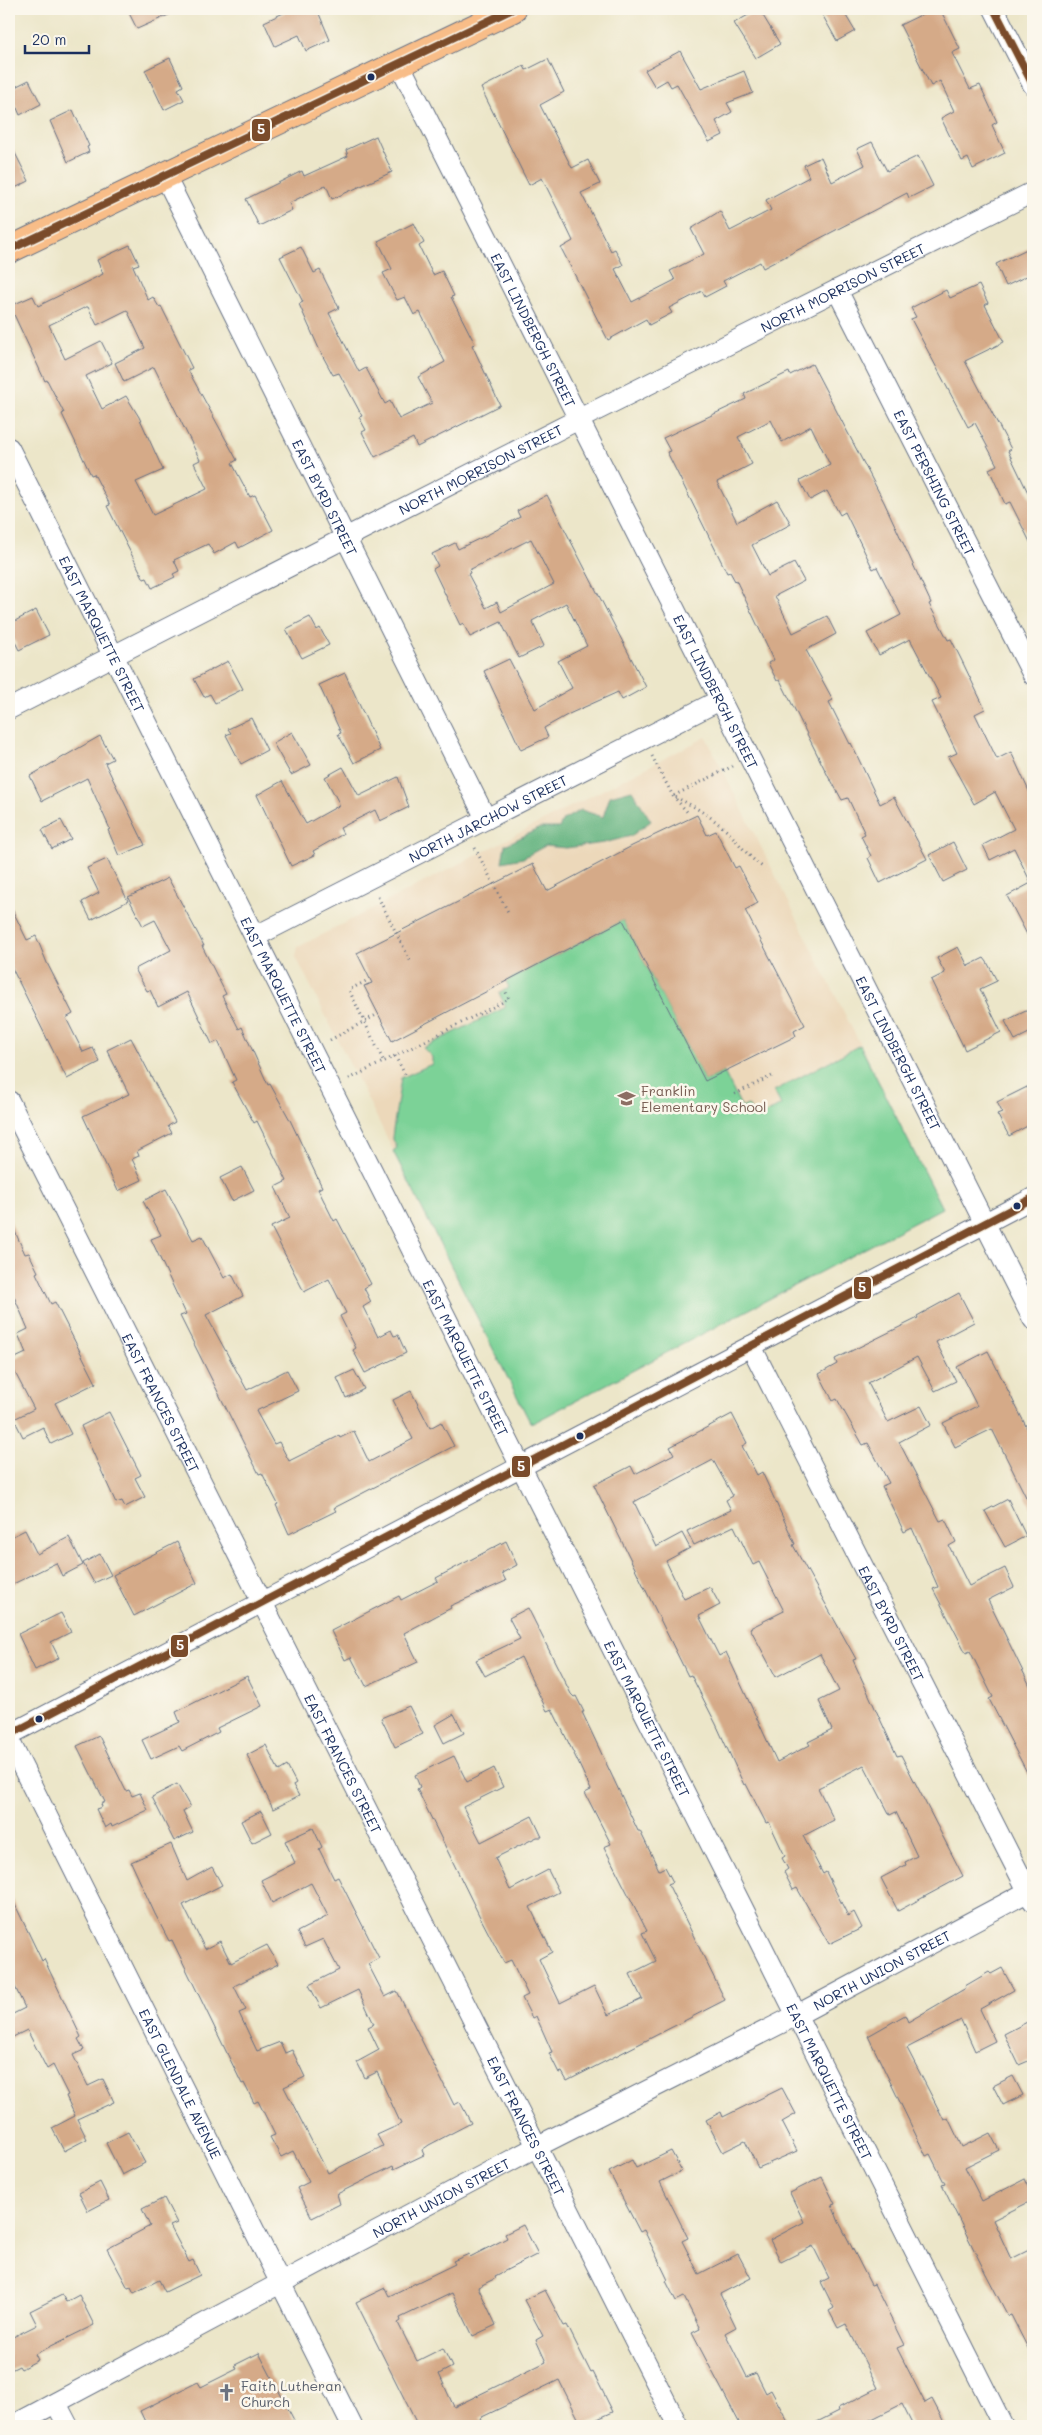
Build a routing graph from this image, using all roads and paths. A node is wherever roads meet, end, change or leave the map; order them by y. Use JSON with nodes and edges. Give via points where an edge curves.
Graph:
{"nodes":[{"id":1,"x":513,"y":9,"type":"edge"},
{"id":2,"x":994,"y":9,"type":"edge"},
{"id":3,"x":399,"y":63,"type":"junction"},
{"id":4,"x":1033,"y":85,"type":"edge"},
{"id":5,"x":165,"y":176,"type":"junction"},
{"id":6,"x":1033,"y":192,"type":"edge"},
{"id":7,"x":9,"y":250,"type":"edge"},
{"id":8,"x":837,"y":290,"type":"junction"},
{"id":9,"x":577,"y":420,"type":"junction"},
{"id":10,"x":9,"y":448,"type":"edge"},
{"id":11,"x":348,"y":539,"type":"junction"},
{"id":12,"x":113,"y":656,"type":"junction"},
{"id":13,"x":1033,"y":675,"type":"edge"},
{"id":14,"x":720,"y":700,"type":"junction"},
{"id":15,"x":9,"y":709,"type":"edge"},
{"id":16,"x":643,"y":740,"type":"junction"},
{"id":17,"x":748,"y":758,"type":"junction"},
{"id":18,"x":673,"y":796,"type":"junction"},
{"id":19,"x":689,"y":814,"type":"dead end"},
{"id":20,"x":486,"y":819,"type":"junction"},
{"id":21,"x":465,"y":830,"type":"junction"},
{"id":22,"x":764,"y":868,"type":"dead end"},
{"id":23,"x":369,"y":878,"type":"junction"},
{"id":24,"x":508,"y":912,"type":"dead end"},
{"id":25,"x":256,"y":936,"type":"junction"},
{"id":26,"x":411,"y":962,"type":"dead end"},
{"id":27,"x":368,"y":985,"type":"dead end"},
{"id":28,"x":505,"y":990,"type":"dead end"},
{"id":29,"x":378,"y":1014,"type":"dead end"},
{"id":30,"x":364,"y":1023,"type":"junction"},
{"id":31,"x":311,"y":1050,"type":"junction"},
{"id":32,"x":395,"y":1056,"type":"junction"},
{"id":33,"x":384,"y":1062,"type":"junction"},
{"id":34,"x":774,"y":1075,"type":"dead end"},
{"id":35,"x":406,"y":1076,"type":"dead end"},
{"id":36,"x":331,"y":1088,"type":"junction"},
{"id":37,"x":735,"y":1094,"type":"dead end"},
{"id":38,"x":9,"y":1101,"type":"edge"},
{"id":39,"x":1033,"y":1198,"type":"edge"},
{"id":40,"x":986,"y":1224,"type":"junction"},
{"id":41,"x":1033,"y":1319,"type":"edge"},
{"id":42,"x":751,"y":1346,"type":"junction"},
{"id":43,"x":521,"y":1467,"type":"junction"},
{"id":44,"x":261,"y":1603,"type":"junction"},
{"id":45,"x":9,"y":1735,"type":"edge"},
{"id":46,"x":9,"y":1740,"type":"edge"},
{"id":47,"x":1032,"y":1894,"type":"edge"},
{"id":48,"x":797,"y":2015,"type":"junction"},
{"id":49,"x":536,"y":2147,"type":"junction"},
{"id":50,"x":280,"y":2282,"type":"junction"},
{"id":51,"x":56,"y":2403,"type":"junction"},
{"id":52,"x":12,"y":2426,"type":"edge"},
{"id":53,"x":68,"y":2426,"type":"edge"},
{"id":54,"x":352,"y":2426,"type":"edge"},
{"id":55,"x":678,"y":2426,"type":"edge"},
{"id":56,"x":1003,"y":2426,"type":"edge"}],
"edges":[{"from":1,"to":3,"type":"main road"},
{"from":2,"to":4,"type":"street"},
{"from":3,"to":5,"type":"main road"},
{"from":3,"to":9,"type":"street","name":"EAST LINDBERGH STREET"},
{"from":5,"to":7,"type":"main road"},
{"from":5,"to":11,"type":"street","name":"EAST BYRD STREET"},
{"from":6,"to":8,"type":"street","name":"NORTH MORRISON STREET"},
{"from":8,"to":9,"type":"street","name":"NORTH MORRISON STREET"},
{"from":8,"to":13,"type":"street","name":"EAST PERSHING STREET"},
{"from":9,"to":11,"type":"street","name":"NORTH MORRISON STREET"},
{"from":9,"to":14,"type":"street","name":"EAST LINDBERGH STREET"},
{"from":10,"to":12,"type":"street","name":"EAST MARQUETTE STREET"},
{"from":11,"to":12,"type":"street","name":"NORTH MORRISON STREET"},
{"from":11,"to":20,"type":"street","name":"EAST BYRD STREET"},
{"from":12,"to":15,"type":"street","name":"NORTH MORRISON STREET"},
{"from":12,"to":25,"type":"street","name":"EAST MARQUETTE STREET"},
{"from":14,"to":16,"type":"street","name":"NORTH JARCHOW STREET"},
{"from":14,"to":17,"type":"street","name":"EAST LINDBERGH STREET"},
{"from":16,"to":18,"type":"path"},
{"from":16,"to":20,"type":"street","name":"NORTH JARCHOW STREET"},
{"from":17,"to":18,"type":"path"},
{"from":17,"to":40,"type":"street","name":"EAST LINDBERGH STREET"},
{"from":18,"to":19,"type":"path"},
{"from":18,"to":22,"type":"path","via":[[709,816],[729,833],[748,857]]},
{"from":20,"to":21,"type":"street","name":"NORTH JARCHOW STREET"},
{"from":21,"to":23,"type":"street","name":"NORTH JARCHOW STREET"},
{"from":21,"to":24,"type":"path"},
{"from":23,"to":25,"type":"street","name":"NORTH JARCHOW STREET"},
{"from":23,"to":26,"type":"path"},
{"from":25,"to":31,"type":"street","name":"EAST MARQUETTE STREET"},
{"from":27,"to":30,"type":"path","via":[[366,981],[349,990]]},
{"from":28,"to":32,"type":"path","via":[[510,998]]},
{"from":29,"to":30,"type":"path"},
{"from":30,"to":31,"type":"path"},
{"from":30,"to":33,"type":"path"},
{"from":31,"to":36,"type":"street","name":"EAST MARQUETTE STREET"},
{"from":32,"to":33,"type":"path"},
{"from":32,"to":35,"type":"path"},
{"from":33,"to":36,"type":"path"},
{"from":34,"to":37,"type":"path"},
{"from":36,"to":43,"type":"street","name":"EAST MARQUETTE STREET"},
{"from":38,"to":44,"type":"street","name":"EAST FRANCES STREET"},
{"from":39,"to":40,"type":"street"},
{"from":40,"to":41,"type":"street","name":"EAST LINDBERGH STREET"},
{"from":40,"to":42,"type":"street"},
{"from":42,"to":43,"type":"street"},
{"from":42,"to":47,"type":"street","name":"EAST BYRD STREET"},
{"from":43,"to":44,"type":"street"},
{"from":43,"to":48,"type":"street","name":"EAST MARQUETTE STREET"},
{"from":44,"to":45,"type":"street"},
{"from":44,"to":49,"type":"street","name":"EAST FRANCES STREET"},
{"from":46,"to":50,"type":"street","name":"EAST GLENDALE AVENUE"},
{"from":47,"to":48,"type":"street","name":"NORTH UNION STREET"},
{"from":48,"to":49,"type":"street","name":"NORTH UNION STREET"},
{"from":48,"to":56,"type":"street","name":"EAST MARQUETTE STREET"},
{"from":49,"to":50,"type":"street","name":"NORTH UNION STREET"},
{"from":49,"to":55,"type":"street","name":"EAST FRANCES STREET"},
{"from":50,"to":51,"type":"street","name":"NORTH UNION STREET"},
{"from":50,"to":54,"type":"street","name":"EAST GLENDALE AVENUE"},
{"from":51,"to":52,"type":"street","name":"NORTH UNION STREET"},
{"from":51,"to":53,"type":"street"}]}
